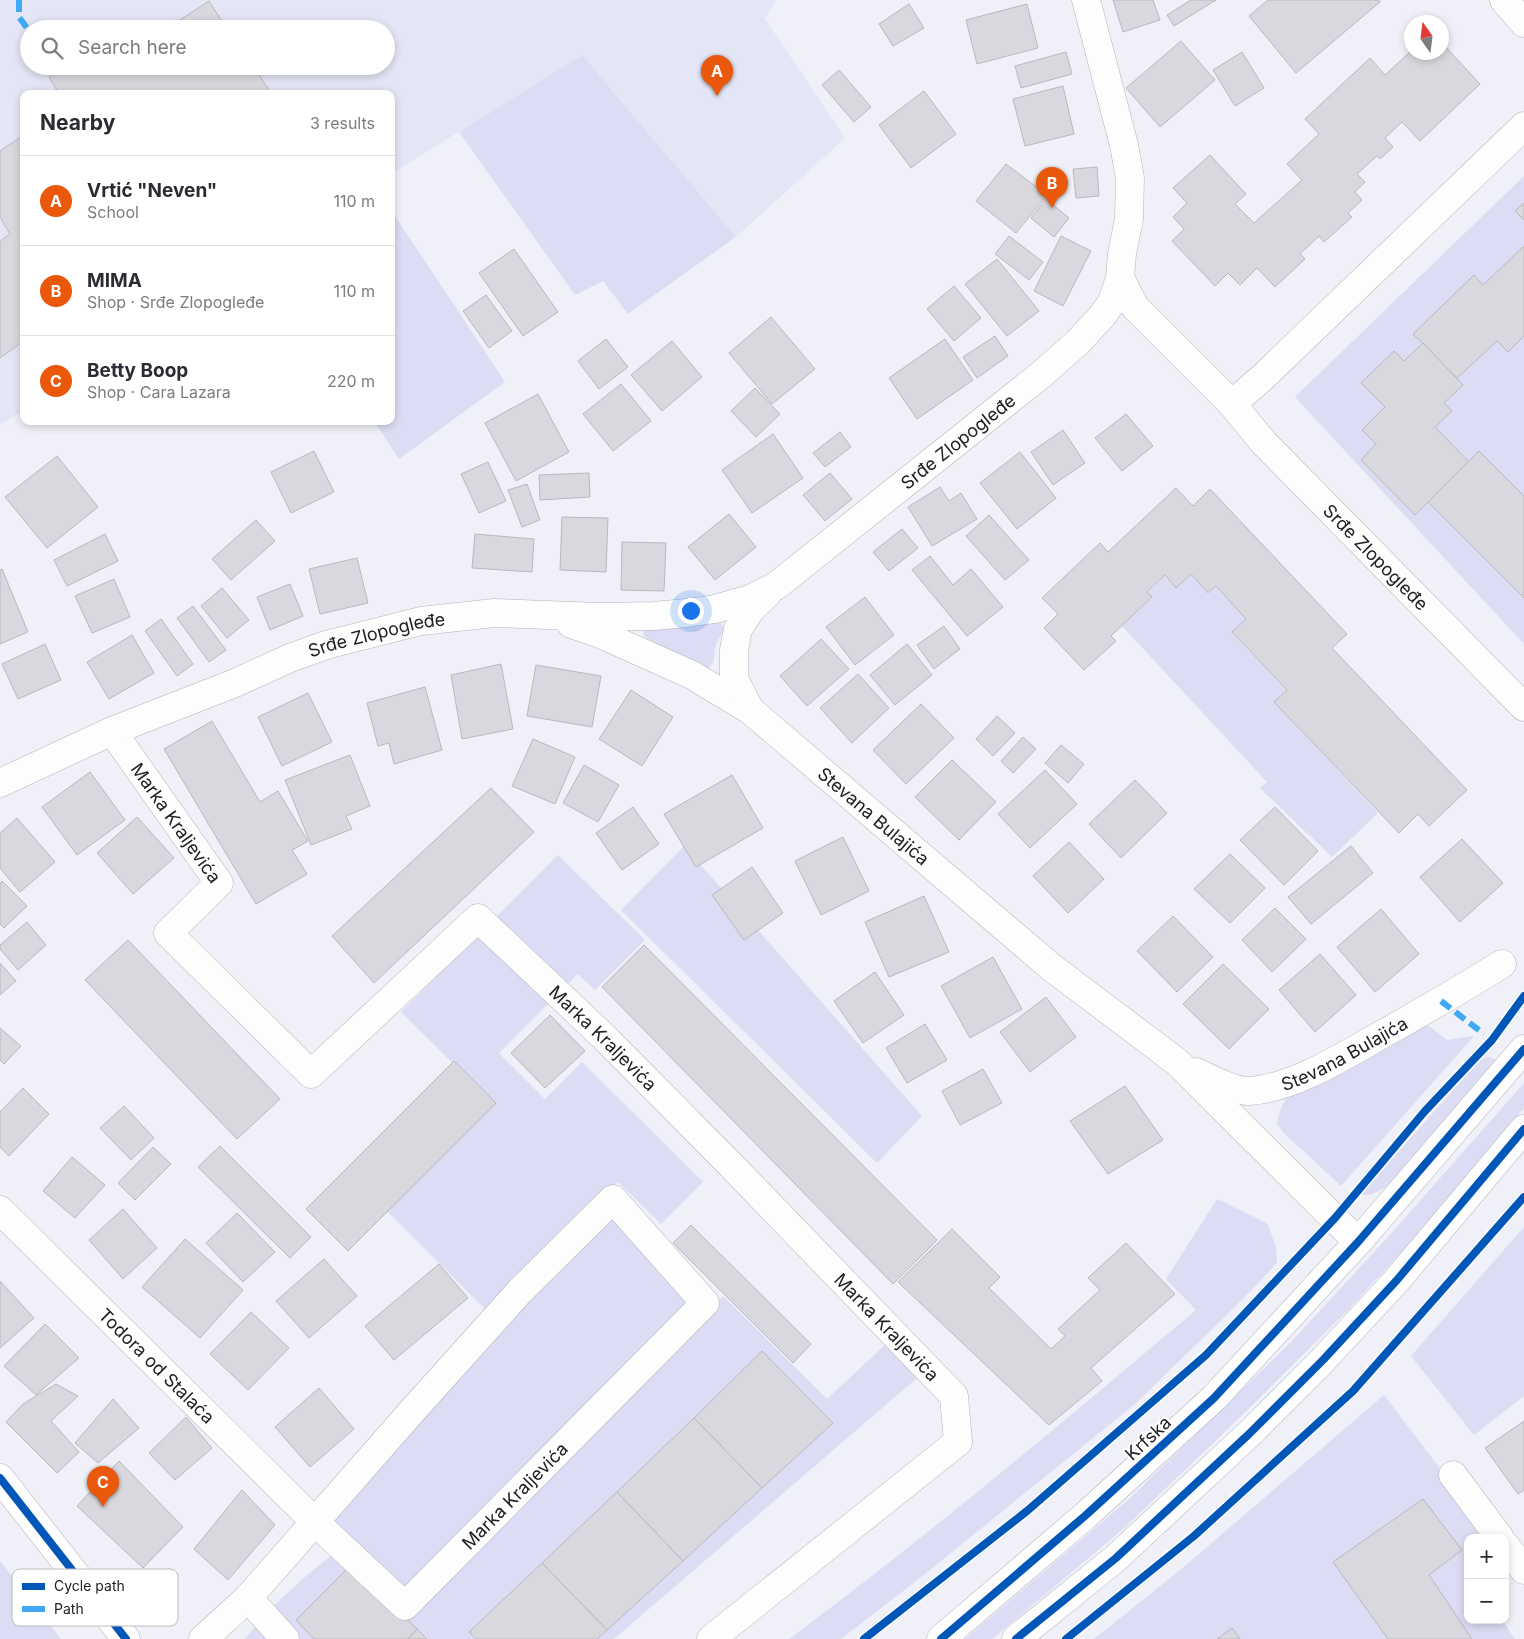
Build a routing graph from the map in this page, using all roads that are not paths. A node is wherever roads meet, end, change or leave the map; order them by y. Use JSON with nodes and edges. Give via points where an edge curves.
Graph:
{"nodes":[{"id":1,"x":1086,"y":0,"type":"edge"},
{"id":2,"x":1504,"y":0,"type":"edge"},
{"id":3,"x":1524,"y":23,"type":"edge"},
{"id":4,"x":1524,"y":126,"type":"edge"},
{"id":5,"x":1120,"y":278,"type":"junction"},
{"id":6,"x":1232,"y":404,"type":"junction"},
{"id":7,"x":776,"y":586,"type":"junction"},
{"id":8,"x":544,"y":615,"type":"junction"},
{"id":9,"x":1524,"y":707,"type":"edge"},
{"id":10,"x":750,"y":710,"type":"junction"},
{"id":11,"x":112,"y":731,"type":"junction"},
{"id":12,"x":0,"y":783,"type":"edge"},
{"id":13,"x":1502,"y":964,"type":"dead end"},
{"id":14,"x":1524,"y":1049,"type":"edge"},
{"id":15,"x":1178,"y":1062,"type":"junction"},
{"id":16,"x":1524,"y":1129,"type":"edge"},
{"id":17,"x":0,"y":1210,"type":"edge"},
{"id":18,"x":1358,"y":1242,"type":"junction"},
{"id":19,"x":1453,"y":1476,"type":"dead end"},
{"id":20,"x":0,"y":1478,"type":"edge"},
{"id":21,"x":314,"y":1522,"type":"junction"},
{"id":22,"x":1497,"y":1534,"type":"edge"},
{"id":23,"x":1509,"y":1550,"type":"edge"},
{"id":24,"x":71,"y":1569,"type":"edge"},
{"id":25,"x":1524,"y":1570,"type":"edge"},
{"id":26,"x":248,"y":1598,"type":"junction"},
{"id":27,"x":116,"y":1626,"type":"edge"},
{"id":28,"x":126,"y":1639,"type":"edge"},
{"id":29,"x":203,"y":1639,"type":"edge"},
{"id":30,"x":285,"y":1639,"type":"edge"},
{"id":31,"x":711,"y":1639,"type":"edge"},
{"id":32,"x":941,"y":1639,"type":"edge"},
{"id":33,"x":1016,"y":1639,"type":"edge"}],
"edges":[{"from":1,"to":5,"type":"street","name":"Srđe Zlopogleđe","via":[[1115,105],[1130,178],[1129,219]]},
{"from":2,"to":3,"type":"street"},
{"from":4,"to":6,"type":"street"},
{"from":5,"to":6,"type":"street","name":"Srđe Zlopogleđe","via":[[1135,307]]},
{"from":5,"to":7,"type":"street","name":"Srđe Zlopogleđe","via":[[1112,302],[1078,342]]},
{"from":6,"to":9,"type":"street","name":"Srđe Zlopogleđe","via":[[1264,443]]},
{"from":7,"to":8,"type":"street","name":"Srđe Zlopogleđe","via":[[750,599],[686,613],[600,617]]},
{"from":7,"to":10,"type":"street","name":"Srđe Zlopogleđe","via":[[751,609],[738,629],[734,679]]},
{"from":8,"to":10,"type":"street","name":"Stevana Bulajića","via":[[598,633],[665,662]]},
{"from":8,"to":11,"type":"street","name":"Srđe Zlopogleđe","via":[[494,613],[421,621],[326,645]]},
{"from":10,"to":15,"type":"street","name":"Stevana Bulajića","via":[[1051,967]]},
{"from":11,"to":12,"type":"street","name":"Srđe Zlopogleđe"},
{"from":11,"to":31,"type":"street","name":"Marka Kraljevića","via":[[220,882],[168,933],[311,1074],[478,918],[727,1161],[954,1396],[958,1442]]},
{"from":13,"to":15,"type":"street","name":"Stevana Bulajića","via":[[1340,1058],[1274,1088],[1247,1092],[1216,1082]]},
{"from":14,"to":18,"type":"street","name":"Krfska"},
{"from":15,"to":18,"type":"street","name":"Stevana Bulajića"},
{"from":16,"to":33,"type":"street","via":[[1397,1280],[1324,1360],[1116,1558]]},
{"from":17,"to":21,"type":"street","name":"Todora od Stalaća"},
{"from":18,"to":32,"type":"street","name":"Krfska","via":[[1214,1398],[1086,1515]]},
{"from":19,"to":22,"type":"street"},
{"from":20,"to":24,"type":"street"},
{"from":21,"to":21,"type":"street","name":"Marka Kraljevića","via":[[405,1606],[705,1303],[613,1199],[520,1291]]},
{"from":21,"to":26,"type":"street","name":"Marka Kraljevića"},
{"from":23,"to":25,"type":"street"},
{"from":26,"to":29,"type":"street","name":"Marka Kraljevića"},
{"from":26,"to":30,"type":"street"},
{"from":27,"to":28,"type":"street"}]}
